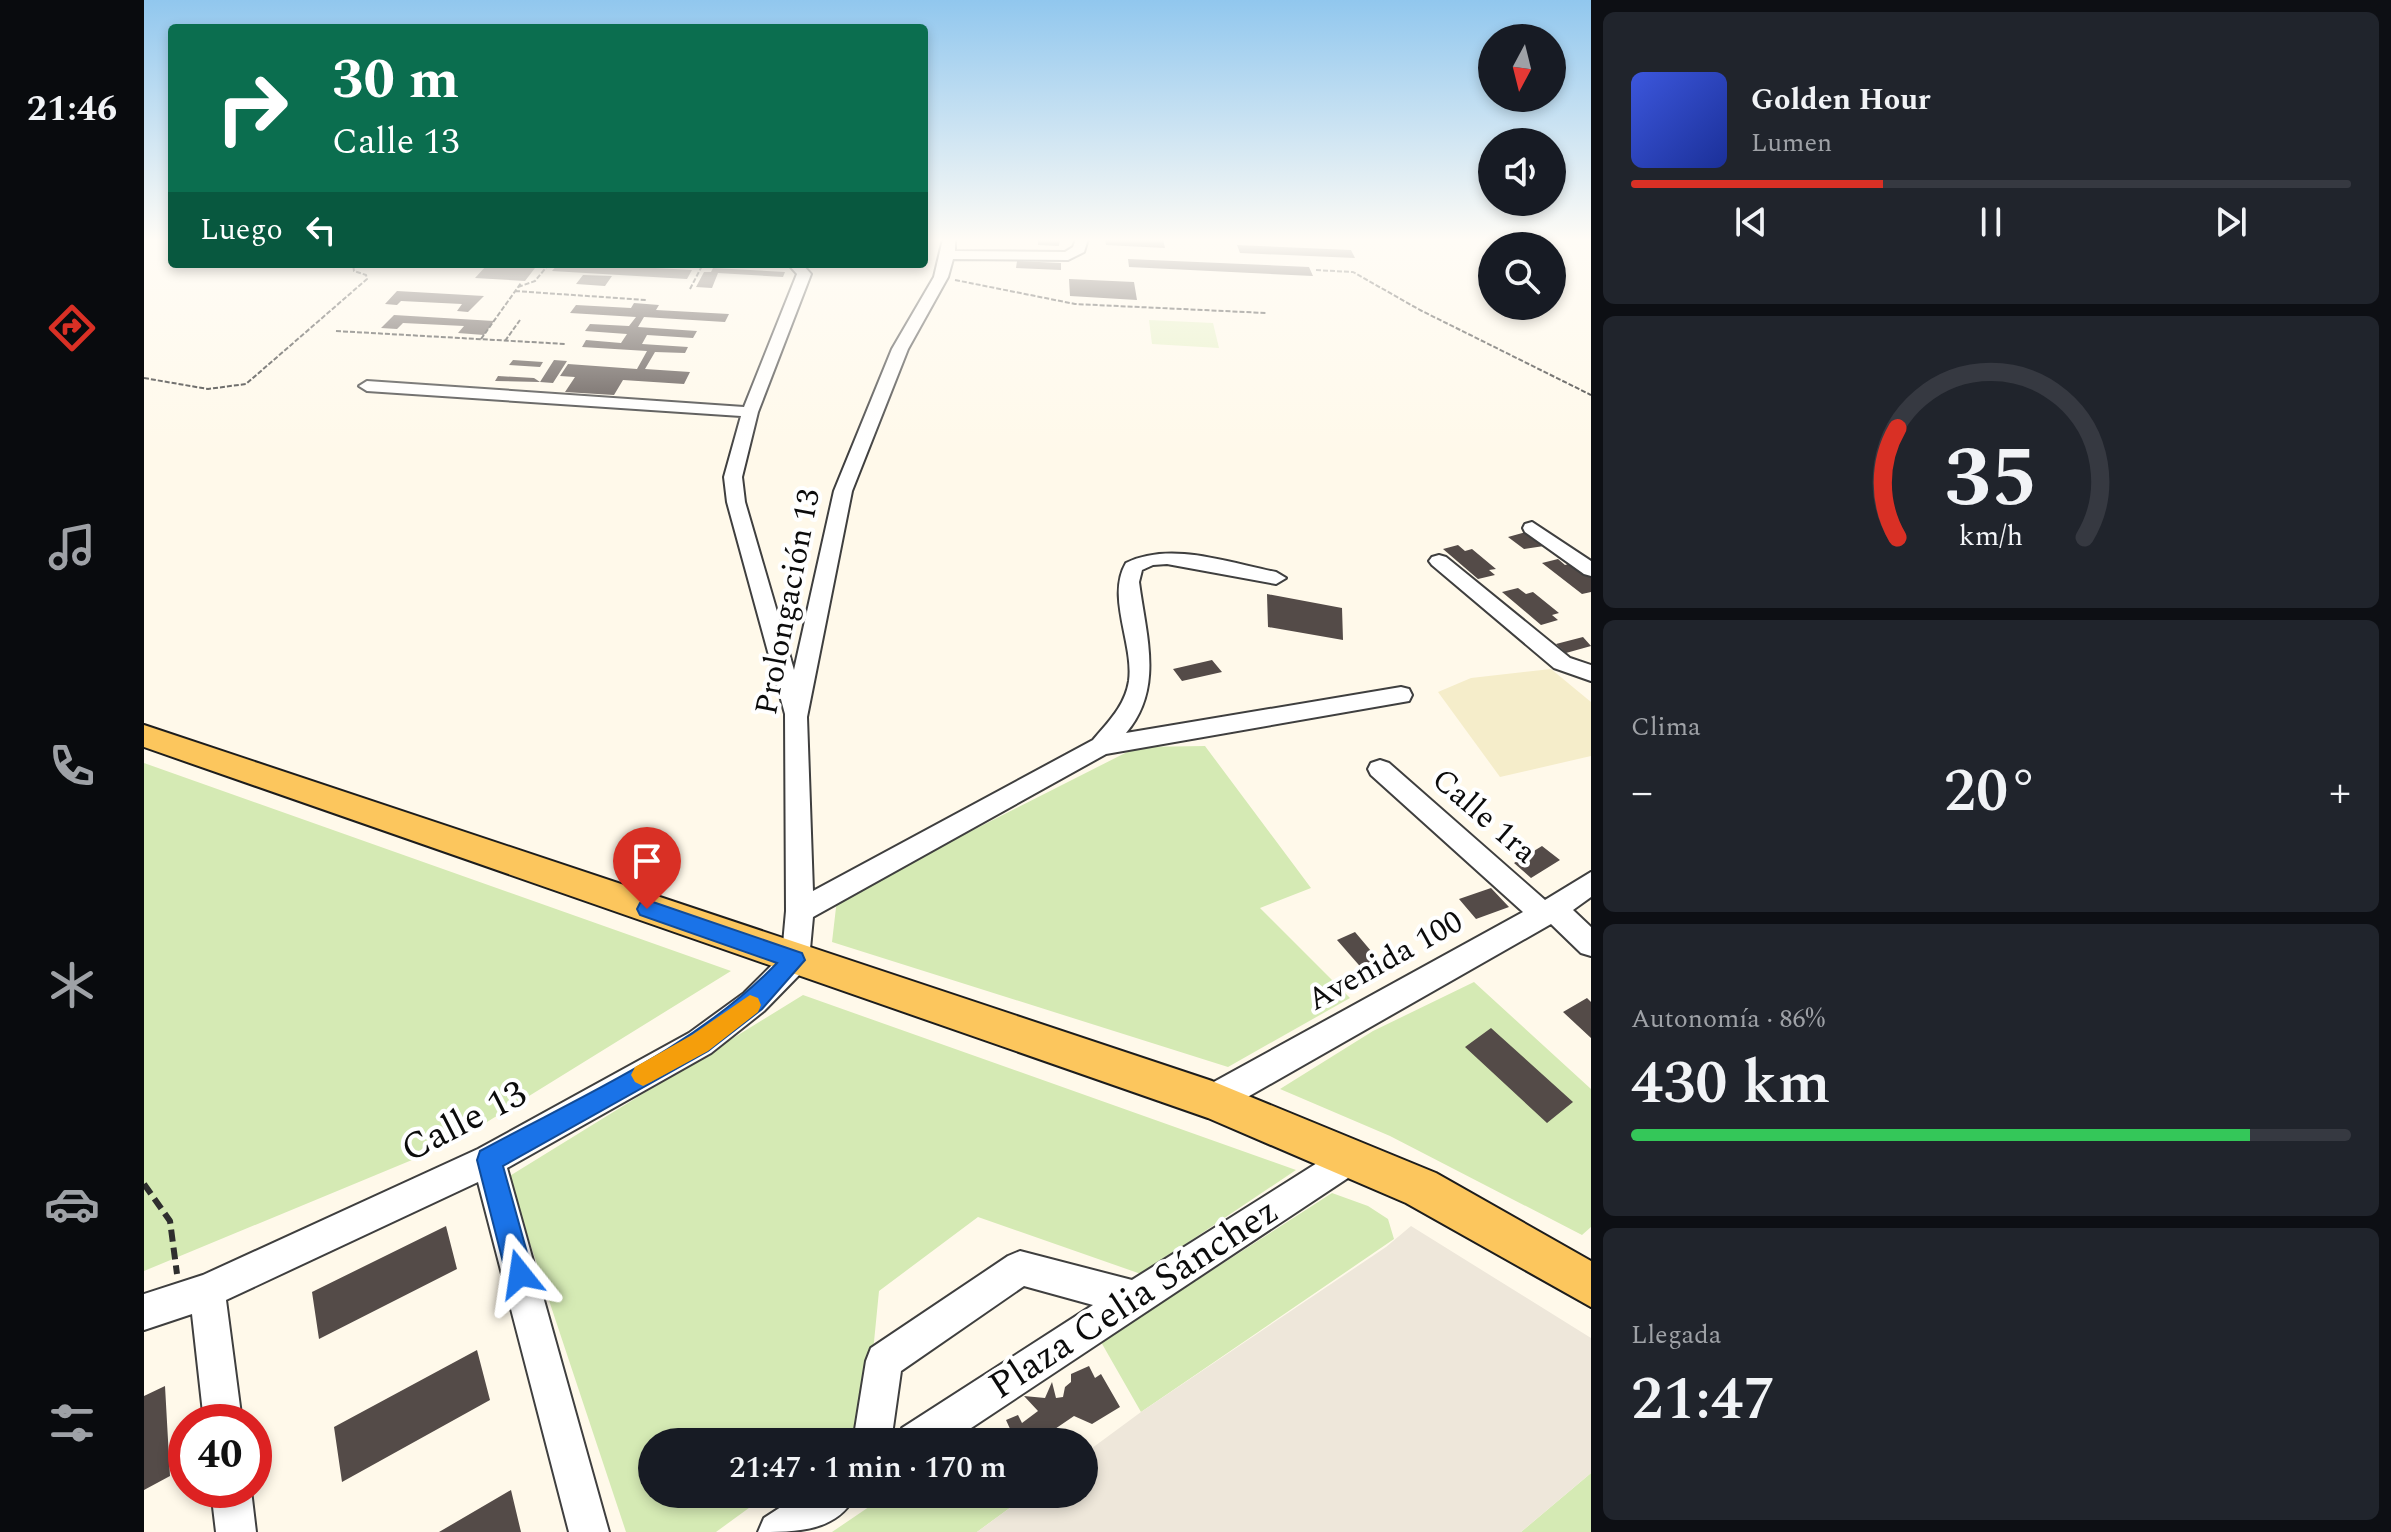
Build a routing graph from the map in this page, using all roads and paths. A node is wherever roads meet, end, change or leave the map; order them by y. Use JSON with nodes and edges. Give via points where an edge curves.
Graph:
{"nodes":[{"id":1,"x":331,"y":310,"type":"edge"},
{"id":2,"x":502,"y":310,"type":"edge"},
{"id":3,"x":790,"y":310,"type":"edge"},
{"id":4,"x":922,"y":310,"type":"edge"},
{"id":5,"x":1213,"y":310,"type":"edge"},
{"id":6,"x":1421,"y":310,"type":"edge"},
{"id":7,"x":1266,"y":313,"type":"dead end"},
{"id":8,"x":520,"y":320,"type":"dead end"},
{"id":9,"x":336,"y":331,"type":"dead end"},
{"id":10,"x":481,"y":339,"type":"junction"},
{"id":11,"x":505,"y":341,"type":"junction"},
{"id":12,"x":566,"y":344,"type":"dead end"},
{"id":13,"x":144,"y":378,"type":"edge"},
{"id":14,"x":367,"y":386,"type":"dead end"},
{"id":15,"x":1591,"y":395,"type":"edge"},
{"id":16,"x":750,"y":412,"type":"junction"},
{"id":17,"x":1532,"y":528,"type":"dead end"},
{"id":18,"x":1439,"y":561,"type":"dead end"},
{"id":19,"x":1591,"y":570,"type":"edge"},
{"id":20,"x":1276,"y":578,"type":"dead end"},
{"id":21,"x":1591,"y":673,"type":"edge"},
{"id":22,"x":1401,"y":695,"type":"dead end"},
{"id":23,"x":796,"y":717,"type":"junction"},
{"id":24,"x":144,"y":736,"type":"edge"},
{"id":25,"x":1101,"y":746,"type":"junction"},
{"id":26,"x":1380,"y":769,"type":"dead end"},
{"id":27,"x":1591,"y":883,"type":"edge"},
{"id":28,"x":800,"y":911,"type":"junction"},
{"id":29,"x":1548,"y":911,"type":"junction"},
{"id":30,"x":1591,"y":944,"type":"edge"},
{"id":31,"x":795,"y":960,"type":"junction"},
{"id":32,"x":1212,"y":1100,"type":"junction"},
{"id":33,"x":1352,"y":1157,"type":"junction"},
{"id":34,"x":489,"y":1160,"type":"junction"},
{"id":35,"x":144,"y":1184,"type":"edge"},
{"id":36,"x":1587,"y":1276,"type":"edge"},
{"id":37,"x":194,"y":1295,"type":"junction"},
{"id":38,"x":1135,"y":1299,"type":"junction"},
{"id":39,"x":144,"y":1312,"type":"edge"},
{"id":40,"x":219,"y":1404,"type":"edge"},
{"id":41,"x":874,"y":1428,"type":"edge"},
{"id":42,"x":937,"y":1428,"type":"edge"},
{"id":43,"x":233,"y":1508,"type":"edge"},
{"id":44,"x":815,"y":1508,"type":"edge"},
{"id":45,"x":236,"y":1532,"type":"edge"},
{"id":46,"x":589,"y":1532,"type":"edge"},
{"id":47,"x":778,"y":1532,"type":"edge"}],
"edges":[{"from":1,"to":13,"type":"path","via":[[246,384],[211,391]]},
{"from":2,"to":10,"type":"path"},
{"from":3,"to":16,"type":"street"},
{"from":4,"to":23,"type":"street","name":"Prolongación 13","via":[[900,349],[843,491]]},
{"from":5,"to":7,"type":"path"},
{"from":6,"to":15,"type":"path"},
{"from":8,"to":11,"type":"path"},
{"from":9,"to":10,"type":"path"},
{"from":10,"to":11,"type":"path"},
{"from":11,"to":12,"type":"path"},
{"from":14,"to":16,"type":"street"},
{"from":16,"to":23,"type":"street","via":[[733,477],[736,502]]},
{"from":17,"to":19,"type":"street"},
{"from":18,"to":21,"type":"street","via":[[1562,663]]},
{"from":20,"to":25,"type":"street","via":[[1167,558],[1133,567],[1129,582],[1140,681],[1129,714]]},
{"from":22,"to":25,"type":"street"},
{"from":23,"to":28,"type":"street","name":"Prolongación 13"},
{"from":24,"to":31,"type":"main road"},
{"from":25,"to":28,"type":"street"},
{"from":26,"to":29,"type":"street","name":"Calle 1ra"},
{"from":27,"to":29,"type":"street","name":"Avenida 100"},
{"from":28,"to":31,"type":"street","name":"Prolongación 13"},
{"from":29,"to":30,"type":"street","name":"Calle 1ra"},
{"from":29,"to":32,"type":"street","name":"Avenida 100"},
{"from":31,"to":32,"type":"main road"},
{"from":31,"to":34,"type":"street","name":"Calle 13","via":[[754,1002],[700,1043]]},
{"from":32,"to":33,"type":"main road"},
{"from":33,"to":36,"type":"main road"},
{"from":33,"to":38,"type":"street","name":"Plaza Celia Sánchez"},
{"from":34,"to":37,"type":"street","name":"Calle 13"},
{"from":34,"to":46,"type":"street"},
{"from":35,"to":37,"type":"path","via":[[170,1221]]},
{"from":37,"to":39,"type":"street","name":"Calle 13"},
{"from":37,"to":40,"type":"street"},
{"from":38,"to":41,"type":"street","via":[[1020,1268],[884,1361]]},
{"from":38,"to":42,"type":"street","name":"Plaza Celia Sánchez"},
{"from":43,"to":45,"type":"street"},
{"from":44,"to":47,"type":"street"}]}
